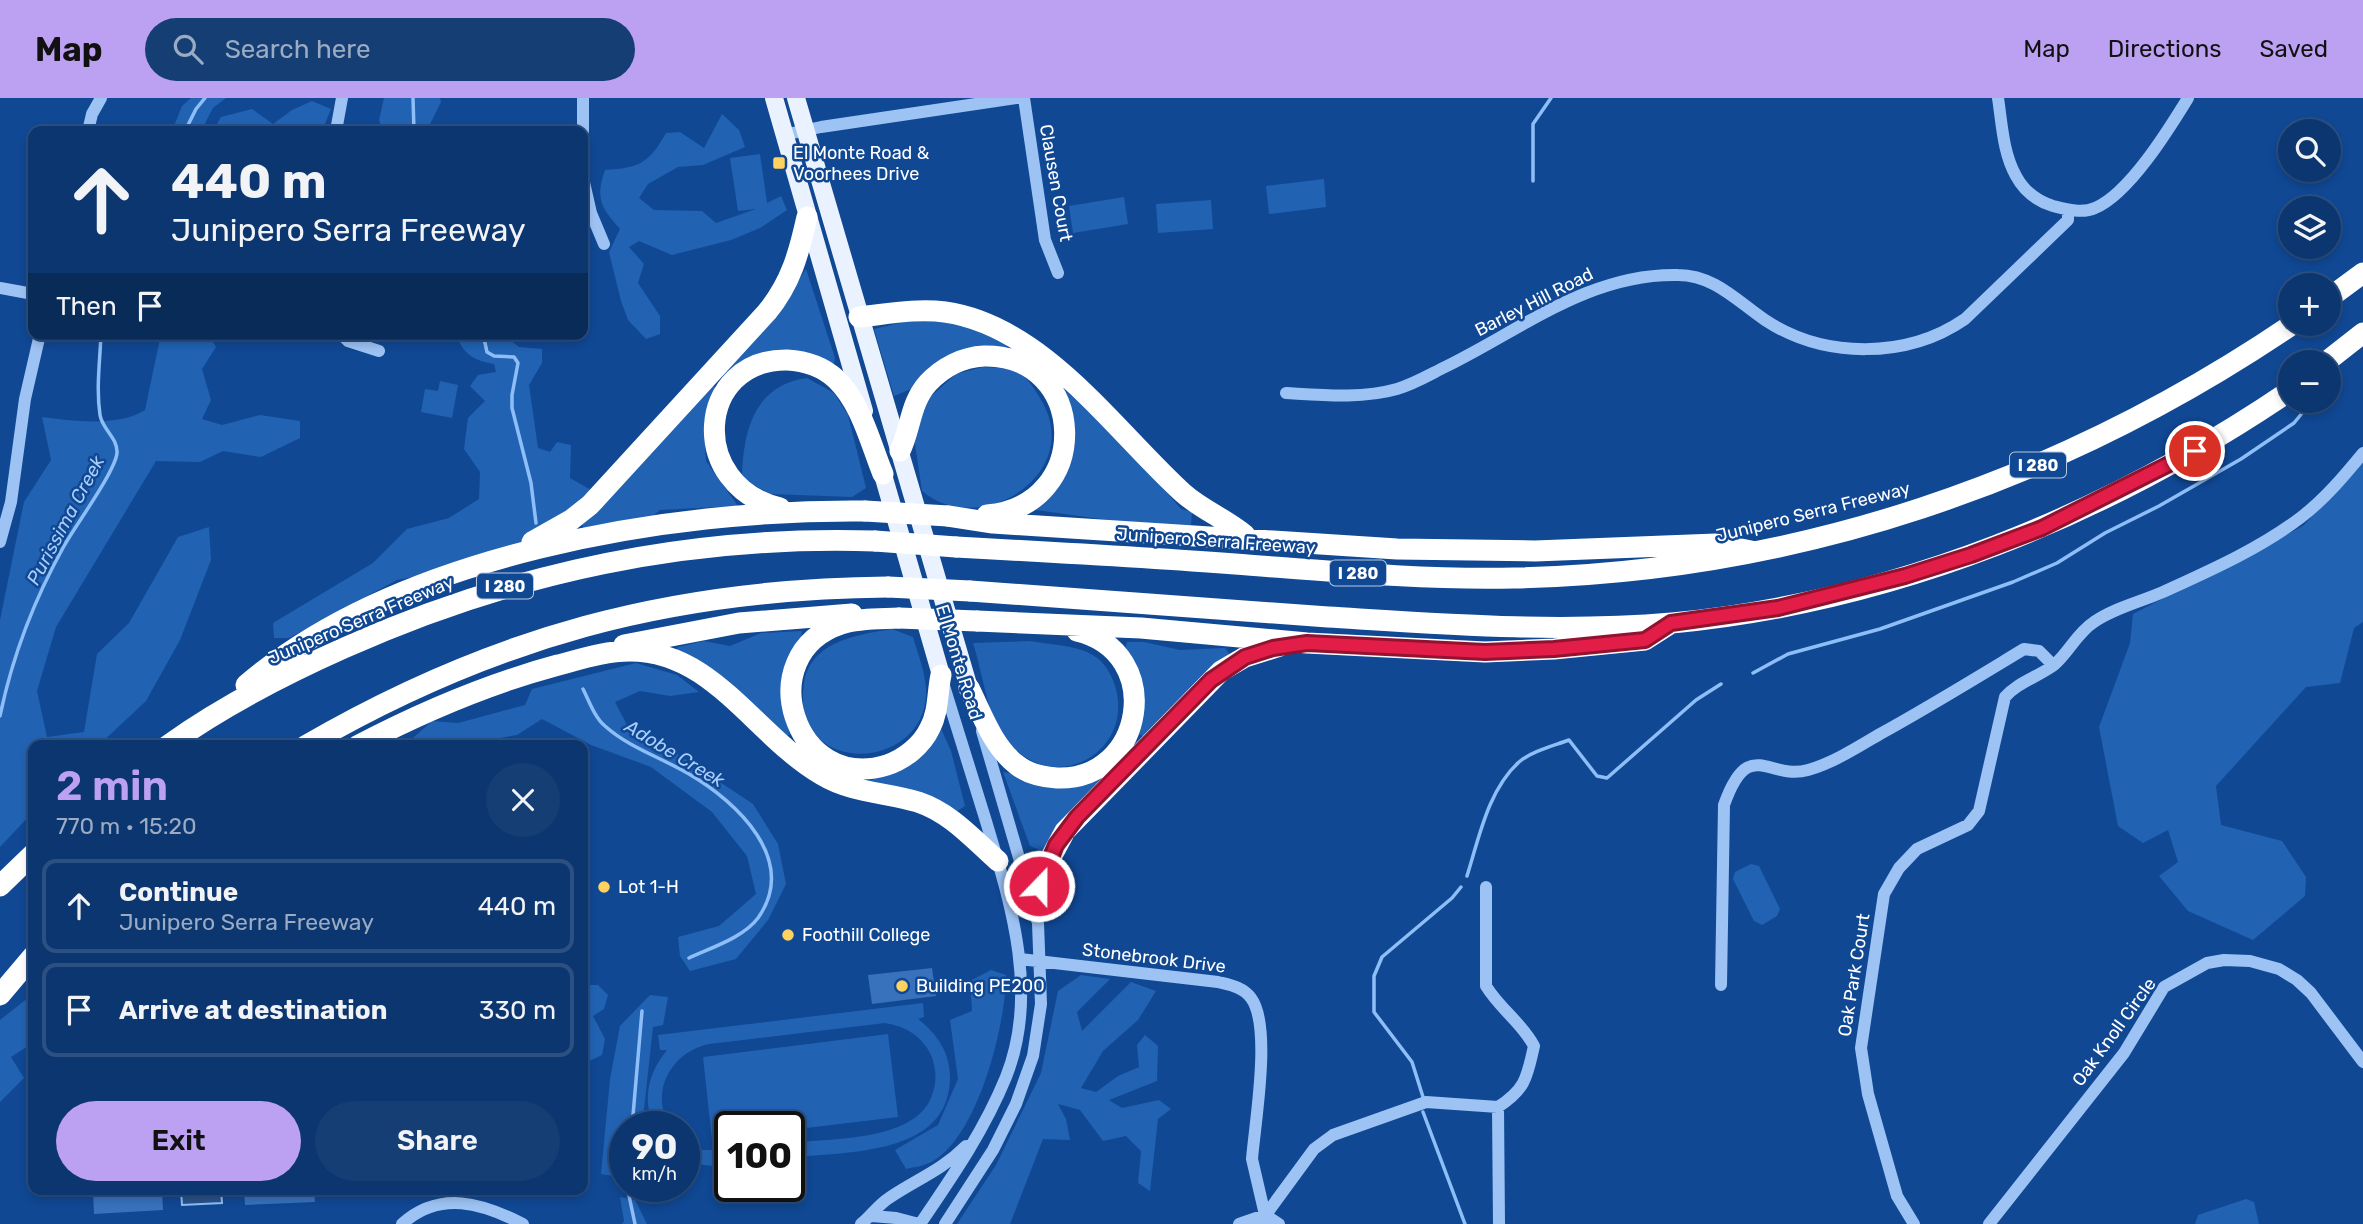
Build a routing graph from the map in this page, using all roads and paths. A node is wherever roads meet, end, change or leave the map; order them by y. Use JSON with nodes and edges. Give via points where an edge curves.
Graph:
{"nodes":[{"id":1,"x":101,"y":98,"type":"edge"},
{"id":2,"x":342,"y":98,"type":"edge"},
{"id":3,"x":583,"y":98,"type":"edge"},
{"id":4,"x":774,"y":98,"type":"edge"},
{"id":5,"x":796,"y":98,"type":"edge"},
{"id":6,"x":1016,"y":98,"type":"edge"},
{"id":7,"x":1024,"y":98,"type":"edge"},
{"id":8,"x":1998,"y":98,"type":"edge"},
{"id":9,"x":2188,"y":98,"type":"edge"},
{"id":10,"x":89,"y":126,"type":"edge"},
{"id":11,"x":337,"y":126,"type":"edge"},
{"id":12,"x":583,"y":126,"type":"edge"},
{"id":13,"x":805,"y":130,"type":"junction"},
{"id":14,"x":783,"y":135,"type":"junction"},
{"id":15,"x":588,"y":200,"type":"edge"},
{"id":16,"x":2068,"y":210,"type":"junction"},
{"id":17,"x":807,"y":217,"type":"junction"},
{"id":18,"x":604,"y":244,"type":"dead end"},
{"id":19,"x":1058,"y":273,"type":"dead end"},
{"id":20,"x":2363,"y":273,"type":"edge"},
{"id":21,"x":0,"y":288,"type":"edge"},
{"id":22,"x":2341,"y":289,"type":"edge"},
{"id":23,"x":28,"y":293,"type":"edge"},
{"id":24,"x":859,"y":317,"type":"junction"},
{"id":25,"x":2363,"y":332,"type":"edge"},
{"id":26,"x":2278,"y":334,"type":"edge"},
{"id":27,"x":39,"y":340,"type":"edge"},
{"id":28,"x":347,"y":340,"type":"edge"},
{"id":29,"x":2341,"y":350,"type":"edge"},
{"id":30,"x":379,"y":351,"type":"dead end"},
{"id":31,"x":1286,"y":393,"type":"dead end"},
{"id":32,"x":2278,"y":399,"type":"edge"},
{"id":33,"x":900,"y":451,"type":"junction"},
{"id":34,"x":2363,"y":453,"type":"edge"},
{"id":35,"x":883,"y":474,"type":"junction"},
{"id":36,"x":796,"y":510,"type":"junction"},
{"id":37,"x":948,"y":516,"type":"junction"},
{"id":38,"x":1249,"y":539,"type":"junction"},
{"id":39,"x":0,"y":542,"type":"edge"},
{"id":40,"x":1760,"y":552,"type":"junction"},
{"id":41,"x":454,"y":573,"type":"junction"},
{"id":42,"x":899,"y":618,"type":"junction"},
{"id":43,"x":1023,"y":623,"type":"junction"},
{"id":44,"x":1671,"y":623,"type":"junction"},
{"id":45,"x":1307,"y":643,"type":"junction"},
{"id":46,"x":591,"y":656,"type":"junction"},
{"id":47,"x":2053,"y":665,"type":"junction"},
{"id":48,"x":941,"y":676,"type":"junction"},
{"id":49,"x":969,"y":688,"type":"junction"},
{"id":50,"x":212,"y":713,"type":"junction"},
{"id":51,"x":175,"y":740,"type":"edge"},
{"id":52,"x":316,"y":740,"type":"edge"},
{"id":53,"x":369,"y":740,"type":"edge"},
{"id":54,"x":28,"y":859,"type":"edge"},
{"id":55,"x":998,"y":862,"type":"junction"},
{"id":56,"x":0,"y":886,"type":"edge"},
{"id":57,"x":1486,"y":887,"type":"dead end"},
{"id":58,"x":1033,"y":901,"type":"junction"},
{"id":59,"x":1020,"y":959,"type":"junction"},
{"id":60,"x":1041,"y":961,"type":"junction"},
{"id":61,"x":28,"y":962,"type":"edge"},
{"id":62,"x":1721,"y":985,"type":"dead end"},
{"id":63,"x":0,"y":995,"type":"edge"},
{"id":64,"x":2363,"y":1062,"type":"edge"},
{"id":65,"x":1498,"y":1107,"type":"junction"},
{"id":66,"x":992,"y":1108,"type":"junction"},
{"id":67,"x":872,"y":1216,"type":"junction"},
{"id":68,"x":1262,"y":1219,"type":"edge"},
{"id":69,"x":402,"y":1224,"type":"edge"},
{"id":70,"x":523,"y":1224,"type":"edge"},
{"id":71,"x":861,"y":1224,"type":"edge"},
{"id":72,"x":920,"y":1224,"type":"edge"},
{"id":73,"x":945,"y":1224,"type":"edge"},
{"id":74,"x":1239,"y":1224,"type":"edge"},
{"id":75,"x":1279,"y":1224,"type":"edge"},
{"id":76,"x":1499,"y":1224,"type":"edge"},
{"id":77,"x":1914,"y":1224,"type":"edge"},
{"id":78,"x":1989,"y":1224,"type":"edge"}],
"edges":[{"from":1,"to":10,"type":"street"},
{"from":2,"to":11,"type":"street"},
{"from":3,"to":12,"type":"street"},
{"from":4,"to":14,"type":"main road","name":"El Monte Road"},
{"from":5,"to":13,"type":"main road","name":"El Monte Road"},
{"from":6,"to":13,"type":"street"},
{"from":7,"to":19,"type":"street","name":"Clausen Court","via":[[1045,240]]},
{"from":8,"to":16,"type":"street","via":[[2007,156],[2016,177],[2036,198]]},
{"from":9,"to":16,"type":"street","via":[[2145,162],[2113,196],[2094,209]]},
{"from":13,"to":14,"type":"street"},
{"from":13,"to":24,"type":"main road","name":"El Monte Road"},
{"from":14,"to":17,"type":"main road","name":"El Monte Road"},
{"from":15,"to":18,"type":"street"},
{"from":16,"to":31,"type":"street","name":"Barley Hill Road","via":[[2068,220],[1965,319],[1948,331],[1907,344],[1871,349],[1822,345],[1776,327],[1724,288],[1681,275],[1655,275],[1595,287],[1395,390]]},
{"from":17,"to":35,"type":"main road","name":"El Monte Road"},
{"from":17,"to":41,"type":"highway","via":[[793,271],[778,300],[606,490],[550,533]]},
{"from":20,"to":22,"type":"highway"},
{"from":21,"to":23,"type":"street"},
{"from":24,"to":33,"type":"main road","name":"El Monte Road"},
{"from":24,"to":38,"type":"highway","via":[[943,312],[973,318],[1012,336],[1057,370],[1198,506]]},
{"from":25,"to":29,"type":"highway"},
{"from":26,"to":40,"type":"highway","name":"Junipero Serra Freeway","number":"I 280","via":[[2197,386],[2071,451],[2005,479],[1882,522]]},
{"from":27,"to":39,"type":"street"},
{"from":28,"to":30,"type":"street"},
{"from":32,"to":44,"type":"highway","via":[[2173,464],[2042,528],[1905,576],[1778,608]]},
{"from":33,"to":37,"type":"highway","via":[[918,396],[950,365],[977,357],[1002,358],[1034,372],[1051,389],[1062,412],[1066,437],[1060,465],[1046,489],[1012,511]]},
{"from":33,"to":49,"type":"main road","name":"El Monte Road"},
{"from":34,"to":47,"type":"street","via":[[2301,517],[2240,554],[2097,620]]},
{"from":35,"to":36,"type":"highway","via":[[857,409],[836,379],[804,362],[780,360],[755,367],[733,383],[721,400],[715,420],[716,450],[728,476],[746,494],[778,508]]},
{"from":35,"to":48,"type":"main road","name":"El Monte Road"},
{"from":36,"to":37,"type":"highway","bridge":true},
{"from":36,"to":41,"type":"highway","via":[[591,537]]},
{"from":37,"to":38,"type":"highway","via":[[993,523]]},
{"from":38,"to":40,"type":"highway","via":[[1494,551],[1716,544]]},
{"from":40,"to":50,"type":"highway","name":"Junipero Serra Freeway","number":"I 280","bridge":true,"via":[[1587,574],[1444,578],[875,541],[707,546],[578,568],[507,586],[372,636]]},
{"from":41,"to":50,"type":"highway","via":[[313,638],[272,664]]},
{"from":42,"to":43,"type":"highway","bridge":true},
{"from":42,"to":46,"type":"highway","via":[[866,613],[739,623],[628,643]]},
{"from":42,"to":48,"type":"highway","via":[[840,624],[805,649],[790,687],[793,715],[803,735],[820,754],[841,765],[864,769],[901,759],[930,728]]},
{"from":43,"to":45,"type":"highway"},
{"from":43,"to":49,"type":"highway","via":[[1085,633],[1121,659],[1133,683],[1134,715],[1112,757],[1074,777],[1030,773],[999,746]]},
{"from":44,"to":45,"type":"highway","via":[[1645,640],[1542,650],[1485,652]]},
{"from":44,"to":52,"type":"highway","bridge":true,"via":[[1503,628],[970,591],[819,588],[712,599],[523,644],[456,668]]},
{"from":45,"to":58,"type":"highway","via":[[1245,657],[1211,680],[1065,831]]},
{"from":46,"to":53,"type":"highway","via":[[503,680]]},
{"from":46,"to":55,"type":"highway","via":[[644,652],[688,666],[821,774],[859,791],[934,809]]},
{"from":47,"to":62,"type":"street","via":[[2039,651],[2024,649],[1831,761],[1795,772],[1762,764],[1740,775],[1724,806]]},
{"from":47,"to":77,"type":"street","name":"Oak Park Court","via":[[2005,697],[1979,811],[1968,825],[1917,849],[1884,894],[1861,1048],[1868,1094],[1897,1196]]},
{"from":48,"to":55,"type":"street","name":"El Monte Road"},
{"from":49,"to":58,"type":"street","name":"El Monte Road"},
{"from":50,"to":51,"type":"highway","name":"Junipero Serra Freeway","number":"I 280"},
{"from":54,"to":56,"type":"highway"},
{"from":55,"to":59,"type":"street","name":"El Monte Road"},
{"from":57,"to":65,"type":"street","via":[[1486,986],[1525,1029],[1534,1046],[1526,1081],[1514,1097]]},
{"from":58,"to":60,"type":"street","name":"El Monte Road"},
{"from":59,"to":60,"type":"street","name":"Stonebrook Drive"},
{"from":59,"to":66,"type":"street","name":"El Monte Road","via":[[1019,1025]]},
{"from":60,"to":68,"type":"street","name":"Stonebrook Drive","via":[[1218,982],[1234,985],[1250,996],[1262,1027],[1252,1159]]},
{"from":60,"to":73,"type":"street","name":"El Monte Road","via":[[1038,1029],[1026,1081],[1006,1128]]},
{"from":61,"to":63,"type":"highway"},
{"from":64,"to":78,"type":"street","name":"Oak Knoll Circle","via":[[2297,980],[2250,961],[2207,963],[2164,987],[2124,1053]]},
{"from":65,"to":68,"type":"street","via":[[1426,1102],[1333,1135],[1314,1149]]},
{"from":65,"to":76,"type":"street"},
{"from":66,"to":67,"type":"street","via":[[957,1154],[932,1175],[886,1199]]},
{"from":66,"to":72,"type":"street","name":"El Monte Road","via":[[962,1163]]},
{"from":67,"to":71,"type":"street"},
{"from":67,"to":72,"type":"street"},
{"from":68,"to":74,"type":"street"},
{"from":68,"to":75,"type":"street"},
{"from":69,"to":70,"type":"street","via":[[428,1206],[455,1202],[486,1208]]}]}
